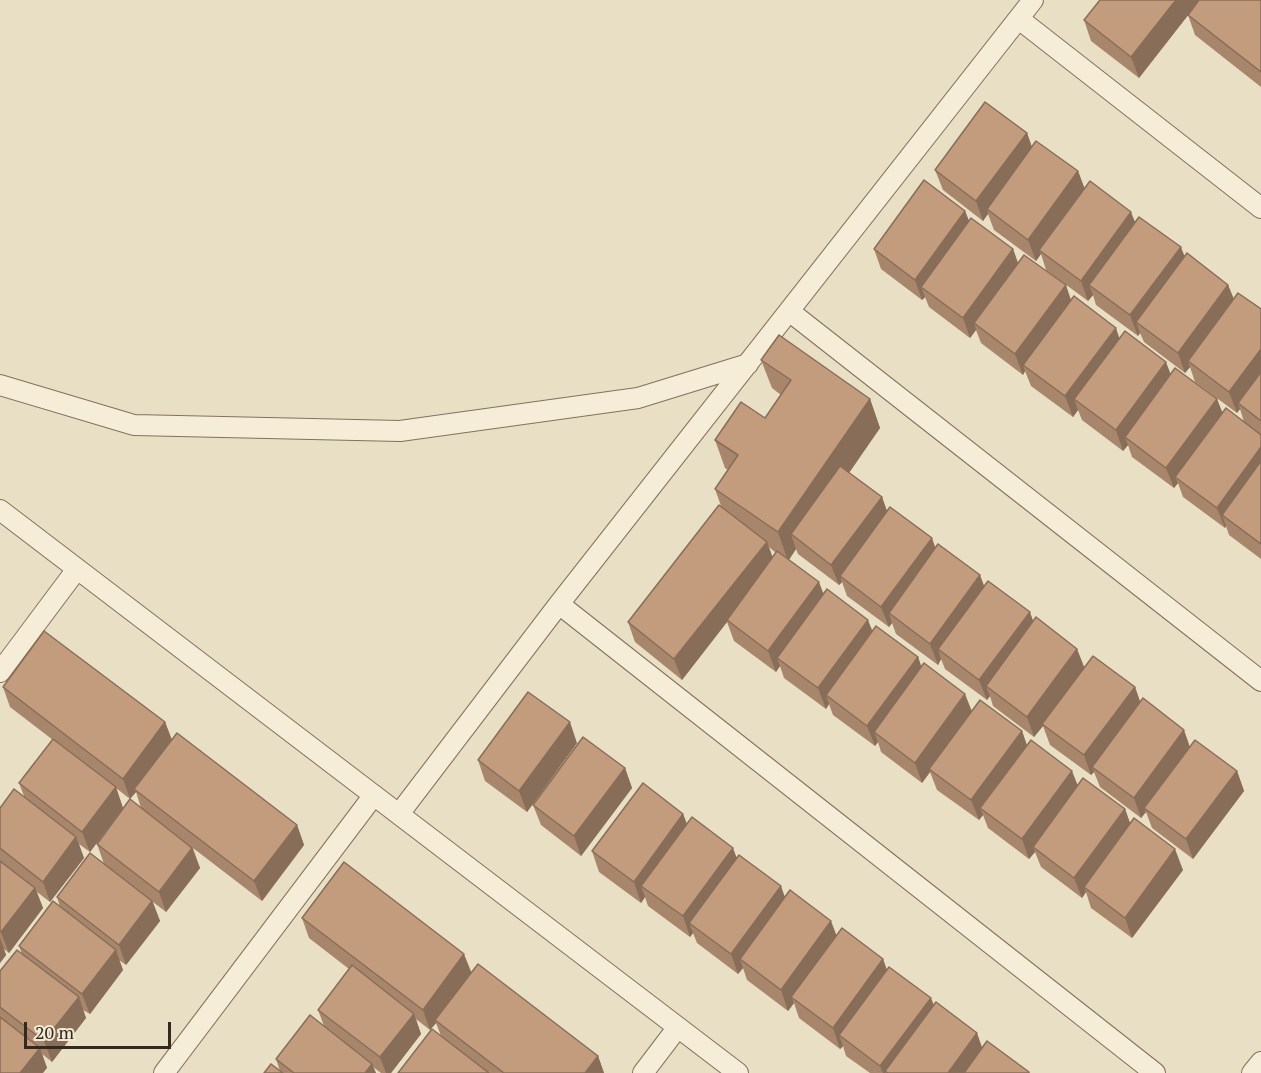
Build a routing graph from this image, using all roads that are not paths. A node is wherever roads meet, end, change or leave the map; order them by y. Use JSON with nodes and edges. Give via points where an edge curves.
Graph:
{"nodes":[{"id":1,"x":1034,"y":0,"type":"edge"},
{"id":2,"x":1019,"y":18,"type":"junction"},
{"id":3,"x":1261,"y":208,"type":"edge"},
{"id":4,"x":789,"y":311,"type":"junction"},
{"id":5,"x":748,"y":364,"type":"junction"},
{"id":6,"x":0,"y":385,"type":"edge"},
{"id":7,"x":0,"y":510,"type":"edge"},
{"id":8,"x":77,"y":569,"type":"junction"},
{"id":9,"x":559,"y":604,"type":"junction"},
{"id":10,"x":0,"y":672,"type":"edge"},
{"id":11,"x":1261,"y":681,"type":"edge"},
{"id":12,"x":374,"y":795,"type":"junction"},
{"id":13,"x":399,"y":814,"type":"junction"},
{"id":14,"x":678,"y":1027,"type":"junction"},
{"id":15,"x":1261,"y":1062,"type":"edge"},
{"id":16,"x":164,"y":1073,"type":"edge"},
{"id":17,"x":643,"y":1073,"type":"edge"},
{"id":18,"x":738,"y":1073,"type":"edge"},
{"id":19,"x":1155,"y":1073,"type":"edge"},
{"id":20,"x":1252,"y":1073,"type":"edge"}],
"edges":[{"from":1,"to":2,"type":"lane"},
{"from":2,"to":3,"type":"lane"},
{"from":2,"to":4,"type":"lane"},
{"from":4,"to":5,"type":"lane"},
{"from":4,"to":11,"type":"lane"},
{"from":5,"to":6,"type":"lane","via":[[638,398],[400,431],[134,425]]},
{"from":5,"to":9,"type":"lane"},
{"from":7,"to":8,"type":"lane"},
{"from":8,"to":10,"type":"lane"},
{"from":8,"to":12,"type":"lane"},
{"from":9,"to":13,"type":"lane"},
{"from":9,"to":19,"type":"lane"},
{"from":12,"to":13,"type":"lane"},
{"from":12,"to":16,"type":"lane"},
{"from":13,"to":14,"type":"lane"},
{"from":14,"to":17,"type":"lane"},
{"from":14,"to":18,"type":"lane"},
{"from":15,"to":20,"type":"lane"}]}
